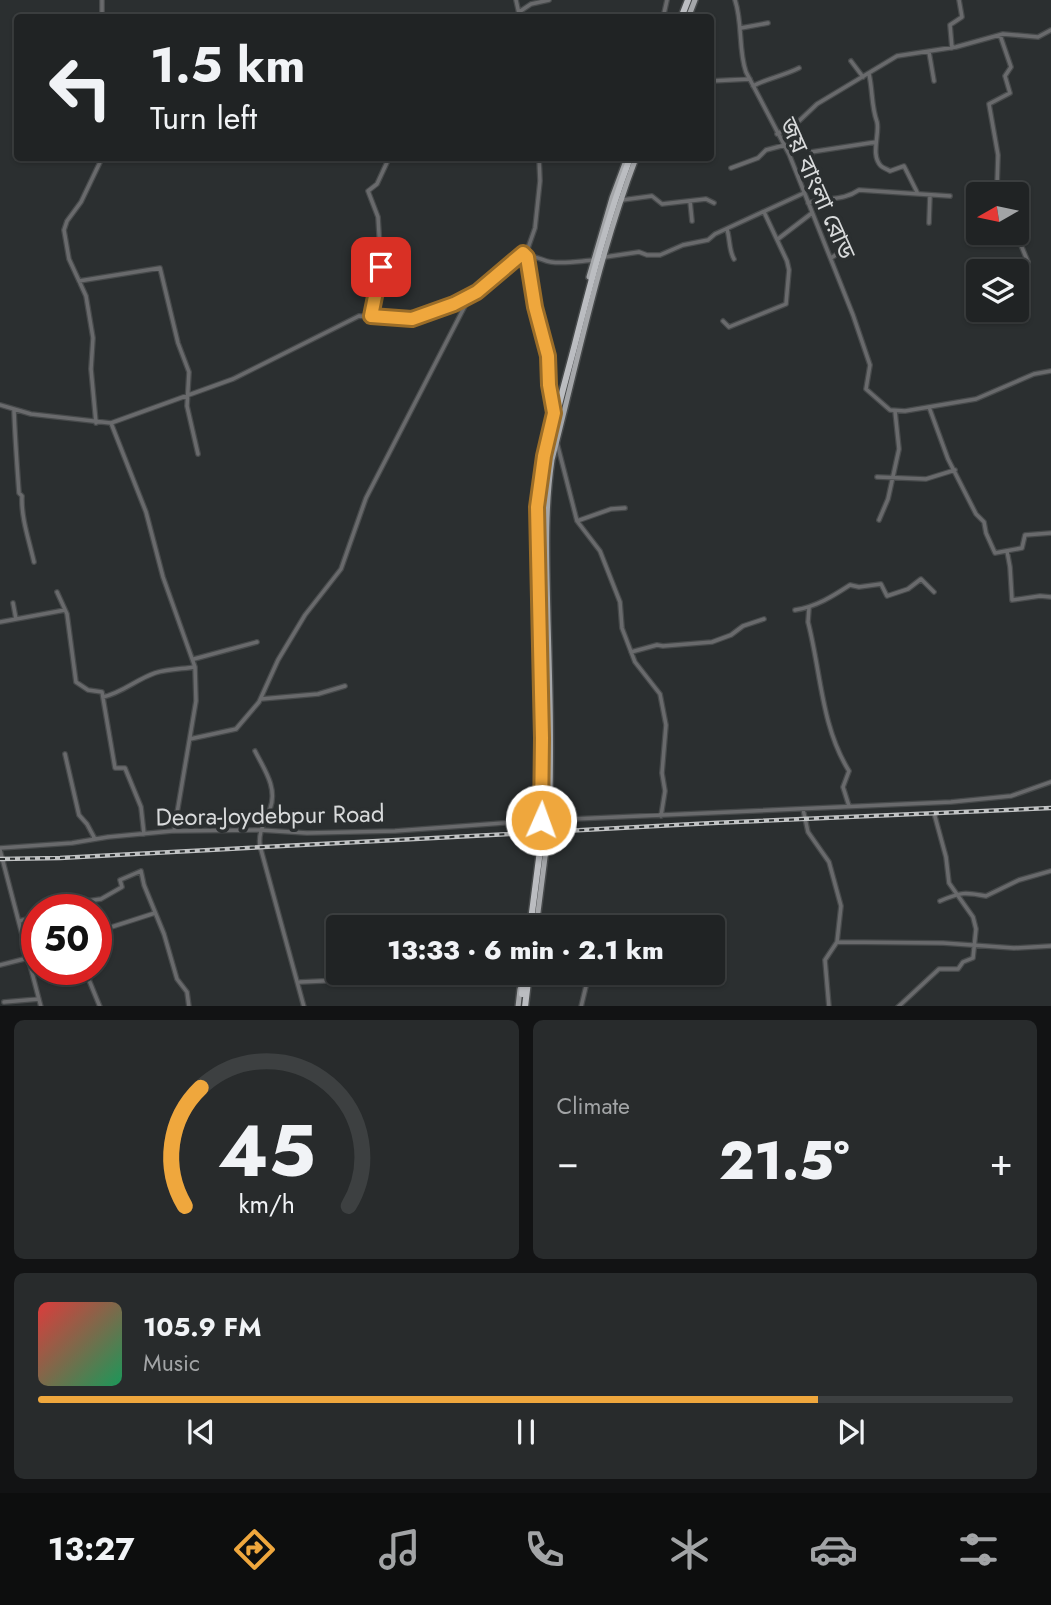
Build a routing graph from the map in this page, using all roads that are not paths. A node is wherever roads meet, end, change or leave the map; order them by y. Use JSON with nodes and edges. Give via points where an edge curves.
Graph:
{"nodes":[{"id":1,"x":516,"y":0,"type":"edge"},
{"id":2,"x":549,"y":0,"type":"edge"},
{"id":3,"x":735,"y":0,"type":"edge"},
{"id":4,"x":959,"y":0,"type":"edge"},
{"id":5,"x":519,"y":12,"type":"joint"},
{"id":6,"x":768,"y":23,"type":"dead end"},
{"id":7,"x":741,"y":28,"type":"junction"},
{"id":8,"x":1051,"y":30,"type":"edge"},
{"id":9,"x":1000,"y":35,"type":"junction"},
{"id":10,"x":952,"y":48,"type":"junction"},
{"id":11,"x":929,"y":51,"type":"junction"},
{"id":12,"x":851,"y":61,"type":"dead end"},
{"id":13,"x":799,"y":68,"type":"dead end"},
{"id":14,"x":869,"y":74,"type":"junction"},
{"id":15,"x":863,"y":77,"type":"junction"},
{"id":16,"x":750,"y":79,"type":"junction"},
{"id":17,"x":714,"y":81,"type":"edge"},
{"id":18,"x":934,"y":81,"type":"dead end"},
{"id":19,"x":753,"y":86,"type":"junction"},
{"id":20,"x":777,"y":134,"type":"junction"},
{"id":21,"x":876,"y":142,"type":"junction"},
{"id":22,"x":785,"y":145,"type":"junction"},
{"id":23,"x":101,"y":161,"type":"edge"},
{"id":24,"x":388,"y":161,"type":"edge"},
{"id":25,"x":539,"y":161,"type":"edge"},
{"id":26,"x":631,"y":161,"type":"edge"},
{"id":27,"x":631,"y":161,"type":"edge"},
{"id":28,"x":631,"y":161,"type":"edge"},
{"id":29,"x":805,"y":162,"type":"dead end"},
{"id":30,"x":731,"y":168,"type":"dead end"},
{"id":31,"x":997,"y":182,"type":"edge"},
{"id":32,"x":916,"y":192,"type":"junction"},
{"id":33,"x":804,"y":194,"type":"junction"},
{"id":34,"x":930,"y":195,"type":"junction"},
{"id":35,"x":950,"y":196,"type":"dead end"},
{"id":36,"x":620,"y":200,"type":"junction"},
{"id":37,"x":690,"y":201,"type":"junction"},
{"id":38,"x":714,"y":202,"type":"dead end"},
{"id":39,"x":808,"y":203,"type":"junction"},
{"id":40,"x":764,"y":212,"type":"junction"},
{"id":41,"x":812,"y":212,"type":"junction"},
{"id":42,"x":692,"y":221,"type":"dead end"},
{"id":43,"x":929,"y":223,"type":"dead end"},
{"id":44,"x":727,"y":229,"type":"junction"},
{"id":45,"x":778,"y":239,"type":"junction"},
{"id":46,"x":845,"y":249,"type":"dead end"},
{"id":47,"x":525,"y":255,"type":"junction"},
{"id":48,"x":603,"y":258,"type":"junction"},
{"id":49,"x":831,"y":258,"type":"junction"},
{"id":50,"x":734,"y":259,"type":"dead end"},
{"id":51,"x":594,"y":260,"type":"junction"},
{"id":52,"x":79,"y":281,"type":"junction"},
{"id":53,"x":469,"y":298,"type":"junction"},
{"id":54,"x":371,"y":316,"type":"junction"},
{"id":55,"x":723,"y":321,"type":"dead end"},
{"id":56,"x":1051,"y":370,"type":"edge"},
{"id":57,"x":188,"y":394,"type":"junction"},
{"id":58,"x":0,"y":405,"type":"edge"},
{"id":59,"x":929,"y":407,"type":"junction"},
{"id":60,"x":14,"y":410,"type":"junction"},
{"id":61,"x":895,"y":411,"type":"junction"},
{"id":62,"x":554,"y":413,"type":"junction"},
{"id":63,"x":96,"y":423,"type":"junction"},
{"id":64,"x":111,"y":423,"type":"junction"},
{"id":65,"x":557,"y":441,"type":"junction"},
{"id":66,"x":198,"y":454,"type":"dead end"},
{"id":67,"x":954,"y":470,"type":"junction"},
{"id":68,"x":877,"y":477,"type":"dead end"},
{"id":69,"x":892,"y":477,"type":"junction"},
{"id":70,"x":625,"y":508,"type":"dead end"},
{"id":71,"x":878,"y":520,"type":"dead end"},
{"id":72,"x":577,"y":521,"type":"junction"},
{"id":73,"x":1051,"y":533,"type":"edge"},
{"id":74,"x":1007,"y":551,"type":"junction"},
{"id":75,"x":34,"y":562,"type":"dead end"},
{"id":76,"x":57,"y":592,"type":"dead end"},
{"id":77,"x":934,"y":592,"type":"dead end"},
{"id":78,"x":1051,"y":597,"type":"edge"},
{"id":79,"x":13,"y":603,"type":"dead end"},
{"id":80,"x":809,"y":608,"type":"junction"},
{"id":81,"x":795,"y":610,"type":"dead end"},
{"id":82,"x":65,"y":611,"type":"junction"},
{"id":83,"x":16,"y":619,"type":"junction"},
{"id":84,"x":764,"y":619,"type":"dead end"},
{"id":85,"x":0,"y":622,"type":"edge"},
{"id":86,"x":257,"y":642,"type":"dead end"},
{"id":87,"x":631,"y":652,"type":"junction"},
{"id":88,"x":194,"y":659,"type":"junction"},
{"id":89,"x":195,"y":667,"type":"junction"},
{"id":90,"x":345,"y":686,"type":"dead end"},
{"id":91,"x":103,"y":697,"type":"junction"},
{"id":92,"x":261,"y":699,"type":"junction"},
{"id":93,"x":190,"y":739,"type":"junction"},
{"id":94,"x":255,"y":751,"type":"dead end"},
{"id":95,"x":65,"y":754,"type":"dead end"},
{"id":96,"x":1051,"y":782,"type":"edge"},
{"id":97,"x":849,"y":806,"type":"junction"},
{"id":98,"x":803,"y":808,"type":"junction"},
{"id":99,"x":934,"y":813,"type":"dead end"},
{"id":100,"x":661,"y":816,"type":"junction"},
{"id":101,"x":545,"y":819,"type":"junction"},
{"id":102,"x":260,"y":830,"type":"junction"},
{"id":103,"x":174,"y":831,"type":"junction"},
{"id":104,"x":144,"y":834,"type":"junction"},
{"id":105,"x":95,"y":839,"type":"junction"},
{"id":106,"x":0,"y":849,"type":"edge"},
{"id":107,"x":1051,"y":871,"type":"edge"},
{"id":108,"x":112,"y":894,"type":"edge"},
{"id":109,"x":958,"y":894,"type":"junction"},
{"id":110,"x":940,"y":901,"type":"dead end"},
{"id":111,"x":155,"y":913,"type":"junction"},
{"id":112,"x":534,"y":915,"type":"edge"},
{"id":113,"x":534,"y":915,"type":"edge"},
{"id":114,"x":19,"y":921,"type":"joint"},
{"id":115,"x":112,"y":927,"type":"edge"},
{"id":116,"x":21,"y":929,"type":"edge"},
{"id":117,"x":837,"y":942,"type":"junction"},
{"id":118,"x":973,"y":945,"type":"junction"},
{"id":119,"x":1051,"y":946,"type":"edge"},
{"id":120,"x":21,"y":960,"type":"edge"},
{"id":121,"x":0,"y":965,"type":"edge"},
{"id":122,"x":326,"y":981,"type":"edge"},
{"id":123,"x":299,"y":982,"type":"junction"},
{"id":124,"x":35,"y":985,"type":"edge"},
{"id":125,"x":91,"y":985,"type":"edge"},
{"id":126,"x":525,"y":985,"type":"edge"},
{"id":127,"x":586,"y":985,"type":"edge"},
{"id":128,"x":39,"y":999,"type":"junction"},
{"id":129,"x":5,"y":1002,"type":"dead end"},
{"id":130,"x":41,"y":1006,"type":"edge"},
{"id":131,"x":100,"y":1006,"type":"edge"},
{"id":132,"x":189,"y":1006,"type":"edge"},
{"id":133,"x":304,"y":1006,"type":"edge"},
{"id":134,"x":523,"y":1006,"type":"edge"},
{"id":135,"x":581,"y":1006,"type":"edge"},
{"id":136,"x":829,"y":1006,"type":"edge"},
{"id":137,"x":898,"y":1006,"type":"edge"}],
"edges":[{"from":1,"to":5,"type":"street"},
{"from":2,"to":5,"type":"street"},
{"from":3,"to":7,"type":"street","name":"জয় বাংলা রোড"},
{"from":4,"to":10,"type":"street","via":[[962,17],[950,25]]},
{"from":6,"to":7,"type":"street"},
{"from":7,"to":16,"type":"street","name":"জয় বাংলা রোড","via":[[743,62]]},
{"from":8,"to":9,"type":"street","via":[[1038,37]]},
{"from":9,"to":10,"type":"street"},
{"from":9,"to":31,"type":"street","via":[[1011,67],[1005,76],[1010,93],[989,106],[998,155]]},
{"from":10,"to":11,"type":"street"},
{"from":11,"to":14,"type":"street","via":[[897,56]]},
{"from":11,"to":18,"type":"street"},
{"from":12,"to":15,"type":"street"},
{"from":13,"to":19,"type":"street"},
{"from":14,"to":15,"type":"street"},
{"from":14,"to":21,"type":"street"},
{"from":15,"to":20,"type":"street"},
{"from":16,"to":17,"type":"street"},
{"from":16,"to":19,"type":"street","name":"জয় বাংলা রোড"},
{"from":19,"to":20,"type":"street","name":"জয় বাংলা রোড"},
{"from":20,"to":22,"type":"street","name":"জয় বাংলা রোড"},
{"from":21,"to":29,"type":"street","via":[[811,152],[812,161]]},
{"from":21,"to":32,"type":"street","via":[[881,166],[891,171],[904,166]]},
{"from":22,"to":30,"type":"street"},
{"from":22,"to":33,"type":"street","name":"জয় বাংলা রোড"},
{"from":23,"to":52,"type":"street","via":[[64,230]]},
{"from":24,"to":54,"type":"street","via":[[377,184],[368,191],[378,217],[381,267]]},
{"from":25,"to":47,"type":"street","via":[[535,228]]},
{"from":26,"to":36,"type":"main road"},
{"from":27,"to":51,"type":"main road"},
{"from":28,"to":101,"type":"highway","via":[[605,244],[546,479]]},
{"from":32,"to":34,"type":"street"},
{"from":32,"to":39,"type":"street","via":[[859,190],[848,198]]},
{"from":33,"to":39,"type":"street","name":"জয় বাংলা রোড"},
{"from":33,"to":40,"type":"street"},
{"from":34,"to":35,"type":"street"},
{"from":34,"to":43,"type":"street"},
{"from":36,"to":37,"type":"street","via":[[652,196],[662,204]]},
{"from":36,"to":48,"type":"main road"},
{"from":37,"to":38,"type":"street"},
{"from":37,"to":42,"type":"street"},
{"from":39,"to":41,"type":"street","name":"জয় বাংলা রোড"},
{"from":40,"to":44,"type":"street"},
{"from":40,"to":45,"type":"street"},
{"from":41,"to":45,"type":"street"},
{"from":41,"to":49,"type":"street","name":"জয় বাংলা রোড"},
{"from":44,"to":48,"type":"street","via":[[660,255],[639,252]]},
{"from":44,"to":50,"type":"street"},
{"from":45,"to":55,"type":"street","via":[[789,270],[786,304],[729,327]]},
{"from":46,"to":49,"type":"street"},
{"from":47,"to":51,"type":"street","via":[[547,262]]},
{"from":47,"to":53,"type":"street"},
{"from":47,"to":62,"type":"street","via":[[548,356]]},
{"from":48,"to":65,"type":"main road"},
{"from":49,"to":61,"type":"street","name":"জয় বাংলা রোড","via":[[870,365],[866,389]]},
{"from":51,"to":62,"type":"main road"},
{"from":52,"to":57,"type":"street","via":[[160,268],[189,372]]},
{"from":52,"to":63,"type":"street","via":[[93,338]]},
{"from":53,"to":54,"type":"street","via":[[412,319]]},
{"from":53,"to":92,"type":"street","via":[[366,498],[341,569],[305,615]]},
{"from":54,"to":57,"type":"street","via":[[359,316],[233,379]]},
{"from":56,"to":59,"type":"street","via":[[976,399]]},
{"from":57,"to":64,"type":"street"},
{"from":57,"to":66,"type":"street"},
{"from":58,"to":60,"type":"street"},
{"from":59,"to":61,"type":"street"},
{"from":59,"to":67,"type":"street"},
{"from":60,"to":63,"type":"street"},
{"from":60,"to":75,"type":"street","via":[[21,513]]},
{"from":61,"to":69,"type":"street","via":[[899,442]]},
{"from":62,"to":101,"type":"main road","via":[[537,507]]},
{"from":63,"to":64,"type":"street"},
{"from":64,"to":88,"type":"street"},
{"from":65,"to":72,"type":"street"},
{"from":65,"to":101,"type":"main road","via":[[546,506],[551,734]]},
{"from":67,"to":69,"type":"street","via":[[926,479]]},
{"from":67,"to":74,"type":"street","via":[[984,522],[995,553]]},
{"from":68,"to":69,"type":"street"},
{"from":69,"to":71,"type":"street"},
{"from":70,"to":72,"type":"street"},
{"from":72,"to":87,"type":"street","via":[[600,551],[620,602],[622,628]]},
{"from":73,"to":74,"type":"street","via":[[1025,535],[1023,547]]},
{"from":74,"to":78,"type":"street","via":[[1012,600]]},
{"from":76,"to":82,"type":"street"},
{"from":77,"to":80,"type":"street","via":[[921,579],[887,596],[881,584],[850,584]]},
{"from":79,"to":83,"type":"street"},
{"from":80,"to":81,"type":"street"},
{"from":80,"to":97,"type":"street","via":[[824,711],[849,771],[843,787]]},
{"from":82,"to":83,"type":"street"},
{"from":82,"to":91,"type":"street","via":[[76,682],[101,691]]},
{"from":83,"to":85,"type":"street"},
{"from":84,"to":87,"type":"street","via":[[712,642],[657,645]]},
{"from":86,"to":88,"type":"street"},
{"from":87,"to":100,"type":"street","via":[[659,692],[666,725]]},
{"from":88,"to":89,"type":"street"},
{"from":89,"to":91,"type":"street","via":[[158,672]]},
{"from":89,"to":93,"type":"street","via":[[197,690]]},
{"from":90,"to":92,"type":"street","via":[[318,694]]},
{"from":91,"to":104,"type":"street","via":[[115,768],[125,768],[141,807]]},
{"from":92,"to":93,"type":"street","via":[[236,729]]},
{"from":93,"to":103,"type":"street"},
{"from":94,"to":102,"type":"street","via":[[273,796]]},
{"from":95,"to":105,"type":"street","via":[[79,815]]},
{"from":96,"to":97,"type":"street","name":"Deora-Joydebpur Road","via":[[1003,797]]},
{"from":97,"to":98,"type":"street","name":"Deora-Joydebpur Road"},
{"from":98,"to":100,"type":"street","name":"Deora-Joydebpur Road"},
{"from":98,"to":117,"type":"street","via":[[807,831],[829,862],[839,898]]},
{"from":99,"to":109,"type":"street","via":[[949,883]]},
{"from":100,"to":101,"type":"street","name":"Deora-Joydebpur Road"},
{"from":101,"to":102,"type":"street","name":"Deora-Joydebpur Road","via":[[395,831]]},
{"from":101,"to":112,"type":"highway","bridge":true},
{"from":101,"to":113,"type":"main road"},
{"from":102,"to":103,"type":"street","name":"Deora-Joydebpur Road"},
{"from":102,"to":123,"type":"street","via":[[267,874]]},
{"from":103,"to":104,"type":"street","name":"Deora-Joydebpur Road"},
{"from":104,"to":105,"type":"street","name":"Deora-Joydebpur Road"},
{"from":105,"to":106,"type":"street","name":"Deora-Joydebpur Road"},
{"from":106,"to":114,"type":"street"},
{"from":107,"to":109,"type":"street","via":[[986,896]]},
{"from":108,"to":111,"type":"street","via":[[122,887],[120,880],[141,871]]},
{"from":109,"to":110,"type":"street"},
{"from":109,"to":118,"type":"street","via":[[976,929]]},
{"from":111,"to":115,"type":"street"},
{"from":111,"to":132,"type":"street"},
{"from":114,"to":116,"type":"street"},
{"from":117,"to":118,"type":"street"},
{"from":117,"to":136,"type":"street","via":[[825,957]]},
{"from":118,"to":119,"type":"street"},
{"from":118,"to":137,"type":"street","via":[[973,958],[958,969],[939,969]]},
{"from":120,"to":121,"type":"street"},
{"from":122,"to":123,"type":"street"},
{"from":123,"to":133,"type":"street"},
{"from":124,"to":128,"type":"street"},
{"from":125,"to":131,"type":"street"},
{"from":126,"to":134,"type":"highway"},
{"from":127,"to":135,"type":"street"},
{"from":128,"to":129,"type":"street"},
{"from":128,"to":130,"type":"street"}]}
